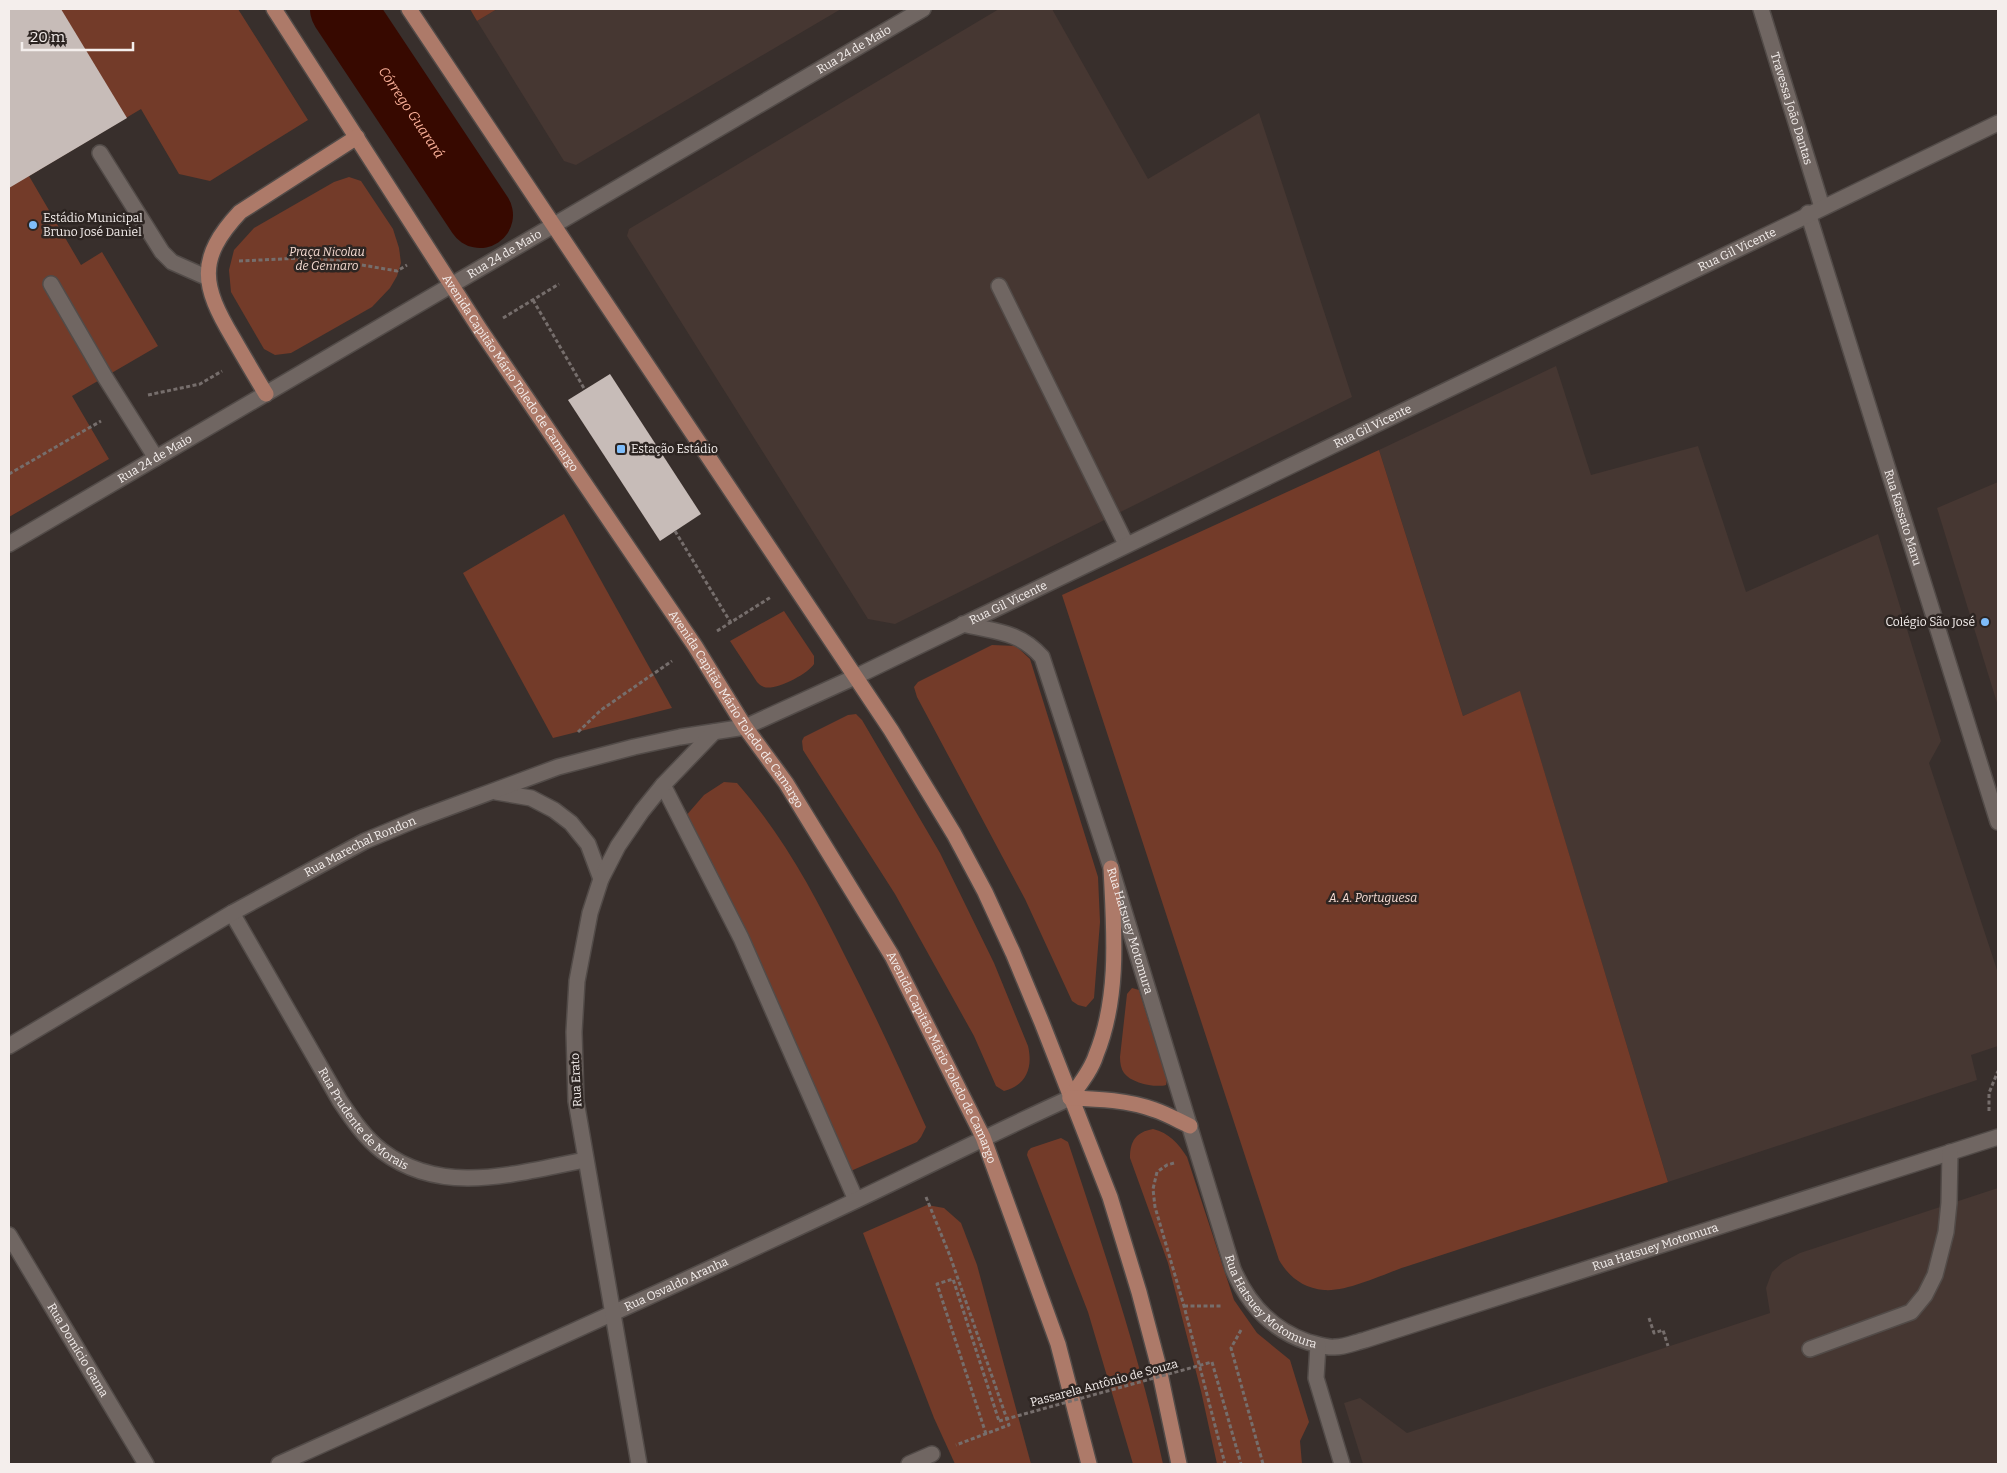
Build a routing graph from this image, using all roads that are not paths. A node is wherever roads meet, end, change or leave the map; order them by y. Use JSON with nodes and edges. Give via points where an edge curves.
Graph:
{"nodes":[{"id":1,"x":274,"y":9,"type":"edge"},
{"id":2,"x":410,"y":9,"type":"edge"},
{"id":3,"x":923,"y":9,"type":"edge"},
{"id":4,"x":1761,"y":9,"type":"edge"},
{"id":5,"x":1998,"y":122,"type":"edge"},
{"id":6,"x":357,"y":137,"type":"junction"},
{"id":7,"x":100,"y":153,"type":"dead end"},
{"id":8,"x":1822,"y":207,"type":"junction"},
{"id":9,"x":1808,"y":214,"type":"junction"},
{"id":10,"x":554,"y":226,"type":"junction"},
{"id":11,"x":208,"y":271,"type":"junction"},
{"id":12,"x":51,"y":284,"type":"dead end"},
{"id":13,"x":452,"y":286,"type":"junction"},
{"id":14,"x":1000,"y":286,"type":"dead end"},
{"id":15,"x":266,"y":394,"type":"junction"},
{"id":16,"x":156,"y":458,"type":"junction"},
{"id":17,"x":9,"y":544,"type":"edge"},
{"id":18,"x":1126,"y":544,"type":"junction"},
{"id":19,"x":963,"y":624,"type":"junction"},
{"id":20,"x":854,"y":677,"type":"junction"},
{"id":21,"x":745,"y":727,"type":"junction"},
{"id":22,"x":714,"y":732,"type":"junction"},
{"id":23,"x":663,"y":786,"type":"junction"},
{"id":24,"x":494,"y":792,"type":"junction"},
{"id":25,"x":1998,"y":822,"type":"edge"},
{"id":26,"x":1111,"y":868,"type":"junction"},
{"id":27,"x":601,"y":879,"type":"junction"},
{"id":28,"x":232,"y":913,"type":"junction"},
{"id":29,"x":9,"y":1046,"type":"edge"},
{"id":30,"x":1070,"y":1098,"type":"junction"},
{"id":31,"x":1190,"y":1126,"type":"junction"},
{"id":32,"x":983,"y":1137,"type":"junction"},
{"id":33,"x":1994,"y":1138,"type":"edge"},
{"id":34,"x":1950,"y":1152,"type":"junction"},
{"id":35,"x":585,"y":1160,"type":"junction"},
{"id":36,"x":856,"y":1200,"type":"junction"},
{"id":37,"x":9,"y":1235,"type":"edge"},
{"id":38,"x":613,"y":1314,"type":"junction"},
{"id":39,"x":1318,"y":1345,"type":"junction"},
{"id":40,"x":1810,"y":1348,"type":"dead end"},
{"id":41,"x":932,"y":1454,"type":"road end"},
{"id":42,"x":146,"y":1464,"type":"edge"},
{"id":43,"x":279,"y":1464,"type":"edge"},
{"id":44,"x":639,"y":1464,"type":"edge"},
{"id":45,"x":909,"y":1464,"type":"edge"},
{"id":46,"x":1089,"y":1464,"type":"edge"},
{"id":47,"x":1179,"y":1464,"type":"edge"},
{"id":48,"x":1342,"y":1464,"type":"edge"}],
"edges":[{"from":1,"to":6,"type":"main road","name":"Avenida Capitão Mário Toledo de Camargo"},
{"from":2,"to":10,"type":"main road"},
{"from":3,"to":10,"type":"street","name":"Rua 24 de Maio"},
{"from":4,"to":8,"type":"street","name":"Travessa João Dantas"},
{"from":5,"to":8,"type":"street","name":"Rua Gil Vicente"},
{"from":6,"to":11,"type":"main road","via":[[240,212],[225,228],[213,249]]},
{"from":6,"to":13,"type":"main road","name":"Avenida Capitão Mário Toledo de Camargo"},
{"from":7,"to":11,"type":"street","via":[[162,252],[172,262]]},
{"from":8,"to":9,"type":"street","name":"Rua Gil Vicente"},
{"from":9,"to":18,"type":"street","name":"Rua Gil Vicente"},
{"from":9,"to":25,"type":"street","name":"Rua Kassato Maru"},
{"from":10,"to":13,"type":"street","name":"Rua 24 de Maio"},
{"from":10,"to":20,"type":"main road"},
{"from":11,"to":15,"type":"main road","via":[[216,311]]},
{"from":12,"to":16,"type":"street"},
{"from":13,"to":15,"type":"street","name":"Rua 24 de Maio"},
{"from":13,"to":21,"type":"main road","name":"Avenida Capitão Mário Toledo de Camargo","via":[[695,646]]},
{"from":14,"to":18,"type":"street"},
{"from":15,"to":16,"type":"street","name":"Rua 24 de Maio"},
{"from":16,"to":17,"type":"street","name":"Rua 24 de Maio"},
{"from":18,"to":19,"type":"street","name":"Rua Gil Vicente"},
{"from":19,"to":20,"type":"street","name":"Rua Gil Vicente"},
{"from":19,"to":26,"type":"street","name":"Rua Hatsuey Motomura","via":[[1020,638],[1042,657]]},
{"from":20,"to":21,"type":"street","name":"Rua Gil Vicente"},
{"from":20,"to":30,"type":"main road","via":[[891,730],[954,834],[984,892],[1024,979]]},
{"from":21,"to":22,"type":"street","name":"Rua Marechal Rondon"},
{"from":21,"to":32,"type":"main road","name":"Avenida Capitão Mário Toledo de Camargo","via":[[786,783],[892,956]]},
{"from":22,"to":23,"type":"street","name":"Rua Erato"},
{"from":22,"to":24,"type":"street","name":"Rua Marechal Rondon","via":[[634,747],[558,768]]},
{"from":23,"to":27,"type":"street","name":"Rua Erato","via":[[618,846]]},
{"from":23,"to":36,"type":"street","via":[[741,938]]},
{"from":24,"to":27,"type":"street","via":[[531,798],[571,823],[588,844]]},
{"from":24,"to":28,"type":"street","name":"Rua Marechal Rondon","via":[[365,841]]},
{"from":26,"to":30,"type":"main road","via":[[1114,946],[1110,1003],[1096,1057]]},
{"from":26,"to":31,"type":"street","name":"Rua Hatsuey Motomura"},
{"from":27,"to":35,"type":"street","name":"Rua Erato","via":[[590,913],[577,981],[574,1032],[576,1101]]},
{"from":28,"to":29,"type":"street","name":"Rua Marechal Rondon"},
{"from":28,"to":35,"type":"street","name":"Rua Prudente de Morais","via":[[340,1101],[381,1150],[407,1167],[432,1175],[460,1178],[489,1178]]},
{"from":30,"to":31,"type":"main road","via":[[1135,1104]]},
{"from":30,"to":32,"type":"street","name":"Rua Osvaldo Aranha"},
{"from":30,"to":47,"type":"main road","via":[[1110,1197],[1139,1292]]},
{"from":31,"to":39,"type":"street","name":"Rua Hatsuey Motomura","via":[[1242,1288],[1254,1307],[1268,1320],[1284,1332]]},
{"from":32,"to":36,"type":"street","name":"Rua Osvaldo Aranha"},
{"from":32,"to":46,"type":"main road","name":"Avenida Capitão Mário Toledo de Camargo","via":[[1058,1344]]},
{"from":33,"to":34,"type":"street","name":"Rua Hatsuey Motomura"},
{"from":34,"to":39,"type":"street","name":"Rua Hatsuey Motomura","via":[[1365,1340],[1335,1348]]},
{"from":34,"to":40,"type":"street","via":[[1946,1232],[1935,1275],[1925,1295],[1912,1312]]},
{"from":35,"to":38,"type":"street","name":"Rua Erato"},
{"from":36,"to":38,"type":"street","name":"Rua Osvaldo Aranha"},
{"from":37,"to":42,"type":"street","name":"Rua Domício Gama"},
{"from":38,"to":43,"type":"street","name":"Rua Osvaldo Aranha"},
{"from":38,"to":44,"type":"street","name":"Rua Erato"},
{"from":39,"to":48,"type":"street","via":[[1316,1378]]},
{"from":41,"to":45,"type":"street"}]}
